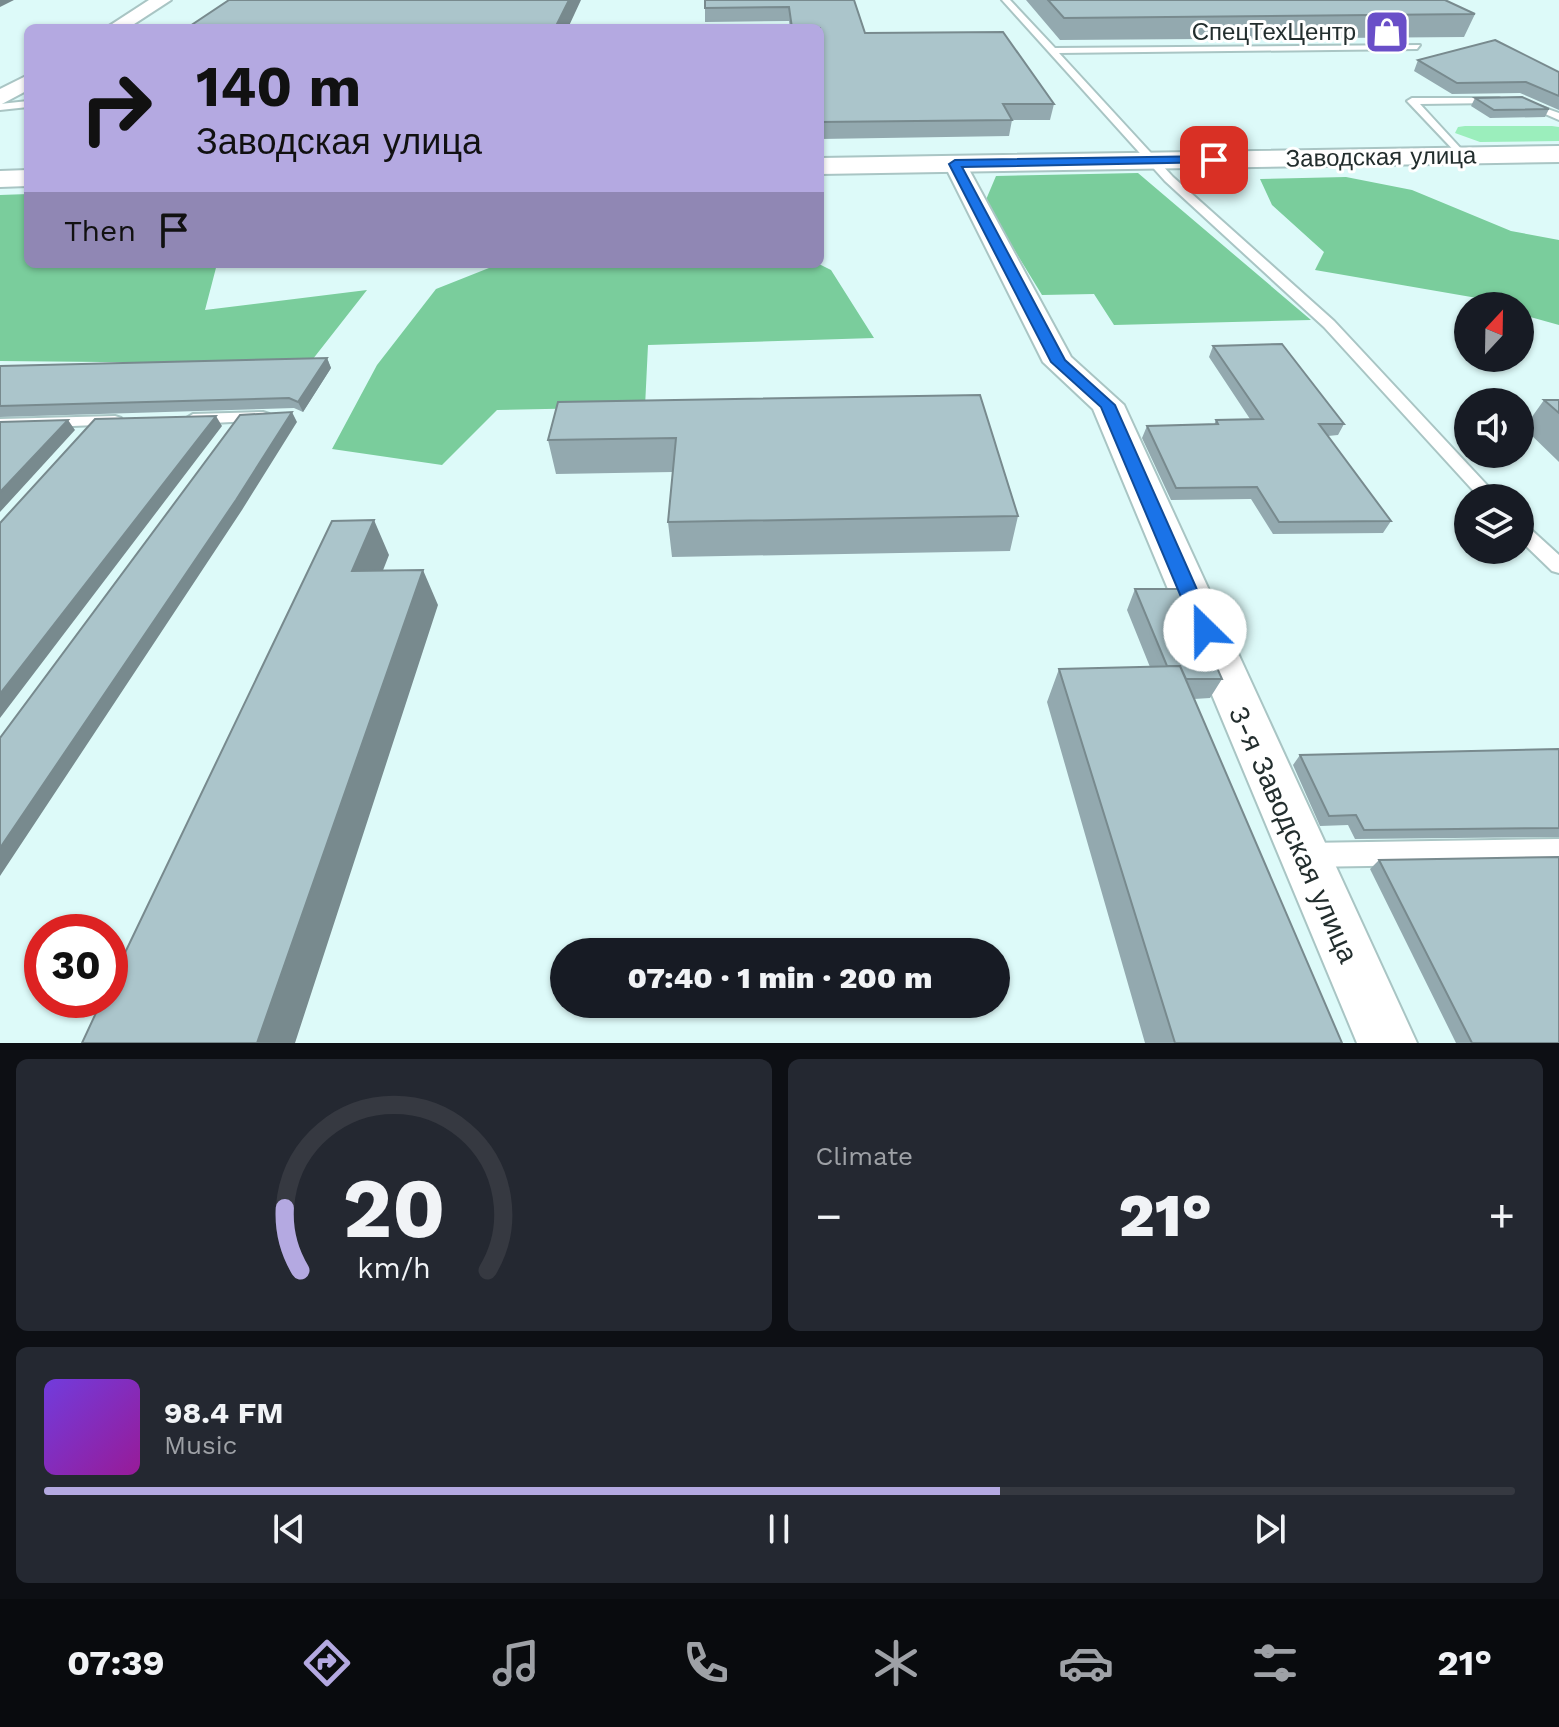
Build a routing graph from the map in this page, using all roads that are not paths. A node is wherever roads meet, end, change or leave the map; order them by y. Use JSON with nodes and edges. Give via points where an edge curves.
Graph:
{"nodes":[{"id":1,"x":162,"y":0,"type":"edge"},
{"id":2,"x":1006,"y":0,"type":"edge"},
{"id":3,"x":122,"y":24,"type":"edge"},
{"id":4,"x":1417,"y":47,"type":"edge"},
{"id":5,"x":1051,"y":51,"type":"junction"},
{"id":6,"x":24,"y":83,"type":"edge"},
{"id":7,"x":0,"y":98,"type":"edge"},
{"id":8,"x":1519,"y":99,"type":"edge"},
{"id":9,"x":1504,"y":100,"type":"edge"},
{"id":10,"x":24,"y":104,"type":"edge"},
{"id":11,"x":0,"y":107,"type":"edge"},
{"id":12,"x":1559,"y":117,"type":"edge"},
{"id":13,"x":1559,"y":154,"type":"edge"},
{"id":14,"x":1461,"y":155,"type":"junction"},
{"id":15,"x":1152,"y":161,"type":"junction"},
{"id":16,"x":955,"y":164,"type":"junction"},
{"id":17,"x":824,"y":166,"type":"edge"},
{"id":18,"x":24,"y":178,"type":"edge"},
{"id":19,"x":0,"y":179,"type":"edge"},
{"id":20,"x":240,"y":417,"type":"junction"},
{"id":21,"x":280,"y":417,"type":"edge"},
{"id":22,"x":176,"y":419,"type":"edge"},
{"id":23,"x":128,"y":420,"type":"edge"},
{"id":24,"x":96,"y":421,"type":"junction"},
{"id":25,"x":0,"y":424,"type":"edge"},
{"id":26,"x":221,"y":442,"type":"edge"},
{"id":27,"x":75,"y":445,"type":"edge"},
{"id":28,"x":1477,"y":484,"type":"edge"},
{"id":29,"x":1534,"y":542,"type":"edge"},
{"id":30,"x":1559,"y":566,"type":"edge"},
{"id":31,"x":1559,"y":851,"type":"edge"},
{"id":32,"x":1303,"y":855,"type":"junction"},
{"id":33,"x":1387,"y":1043,"type":"edge"}],
"edges":[{"from":1,"to":3,"type":"main road"},
{"from":2,"to":5,"type":"lane"},
{"from":4,"to":5,"type":"lane"},
{"from":5,"to":15,"type":"lane"},
{"from":6,"to":7,"type":"main road"},
{"from":8,"to":12,"type":"lane"},
{"from":9,"to":14,"type":"lane","via":[[1412,101]]},
{"from":10,"to":11,"type":"lane"},
{"from":13,"to":14,"type":"main road","name":"Заводская улица"},
{"from":14,"to":15,"type":"main road","name":"Заводская улица"},
{"from":15,"to":16,"type":"main road","name":"Заводская улица"},
{"from":15,"to":28,"type":"lane","via":[[1329,324]]},
{"from":16,"to":17,"type":"main road","name":"Заводская улица"},
{"from":16,"to":32,"type":"street","name":"3-я Заводская улица","via":[[1058,362],[1108,405]]},
{"from":18,"to":19,"type":"main road"},
{"from":20,"to":21,"type":"lane"},
{"from":20,"to":22,"type":"lane"},
{"from":20,"to":26,"type":"lane"},
{"from":23,"to":24,"type":"lane"},
{"from":24,"to":25,"type":"lane"},
{"from":24,"to":27,"type":"lane"},
{"from":29,"to":30,"type":"lane"},
{"from":31,"to":32,"type":"lane"},
{"from":32,"to":33,"type":"street","name":"3-я Заводская улица"}]}
